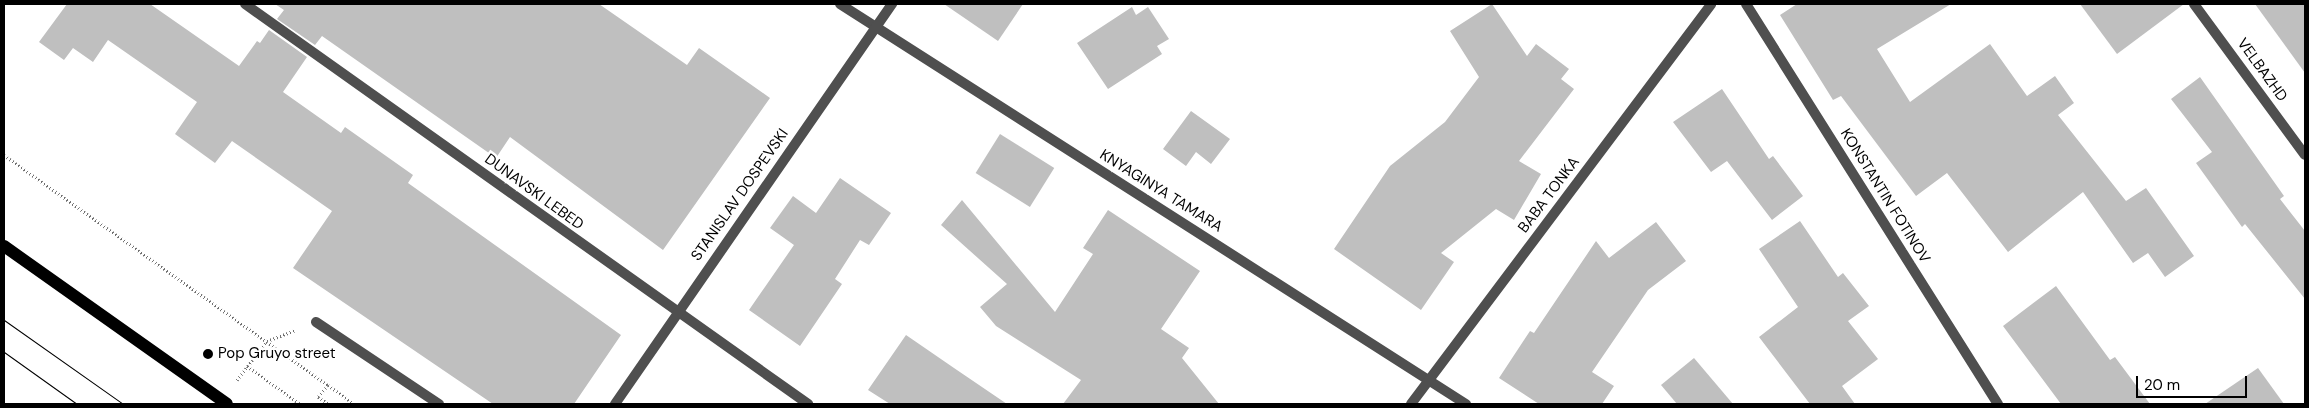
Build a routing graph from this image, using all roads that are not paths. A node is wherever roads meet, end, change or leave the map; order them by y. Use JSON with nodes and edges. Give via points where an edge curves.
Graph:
{"nodes":[{"id":1,"x":245,"y":4,"type":"edge"},
{"id":2,"x":840,"y":4,"type":"edge"},
{"id":3,"x":892,"y":4,"type":"edge"},
{"id":4,"x":1711,"y":4,"type":"edge"},
{"id":5,"x":1746,"y":4,"type":"edge"},
{"id":6,"x":2194,"y":4,"type":"edge"},
{"id":7,"x":874,"y":28,"type":"junction"},
{"id":8,"x":2305,"y":155,"type":"edge"},
{"id":9,"x":4,"y":246,"type":"edge"},
{"id":10,"x":677,"y":313,"type":"junction"},
{"id":11,"x":316,"y":322,"type":"road end"},
{"id":12,"x":1429,"y":379,"type":"junction"},
{"id":13,"x":225,"y":402,"type":"edge"},
{"id":14,"x":439,"y":404,"type":"edge"},
{"id":15,"x":615,"y":404,"type":"edge"},
{"id":16,"x":808,"y":404,"type":"edge"},
{"id":17,"x":1411,"y":404,"type":"edge"},
{"id":18,"x":1466,"y":404,"type":"edge"},
{"id":19,"x":1998,"y":404,"type":"edge"}],
"edges":[{"from":1,"to":10,"type":"street","name":"DUNAVSKI LEBED"},
{"from":2,"to":7,"type":"street","name":"KNYAGINYA TAMARA"},
{"from":3,"to":7,"type":"street","name":"STANISLAV DOSPEVSKI"},
{"from":4,"to":12,"type":"street","name":"BABA TONKA"},
{"from":5,"to":19,"type":"street","name":"KONSTANTIN FOTINOV"},
{"from":6,"to":8,"type":"street","name":"VELBAZHD"},
{"from":7,"to":10,"type":"street","name":"STANISLAV DOSPEVSKI"},
{"from":7,"to":12,"type":"street","name":"KNYAGINYA TAMARA"},
{"from":9,"to":13,"type":"main road"},
{"from":10,"to":15,"type":"street","name":"STANISLAV DOSPEVSKI"},
{"from":10,"to":16,"type":"street","name":"DUNAVSKI LEBED"},
{"from":11,"to":14,"type":"street"},
{"from":12,"to":17,"type":"street","name":"BABA TONKA"},
{"from":12,"to":18,"type":"street","name":"KNYAGINYA TAMARA"}]}
